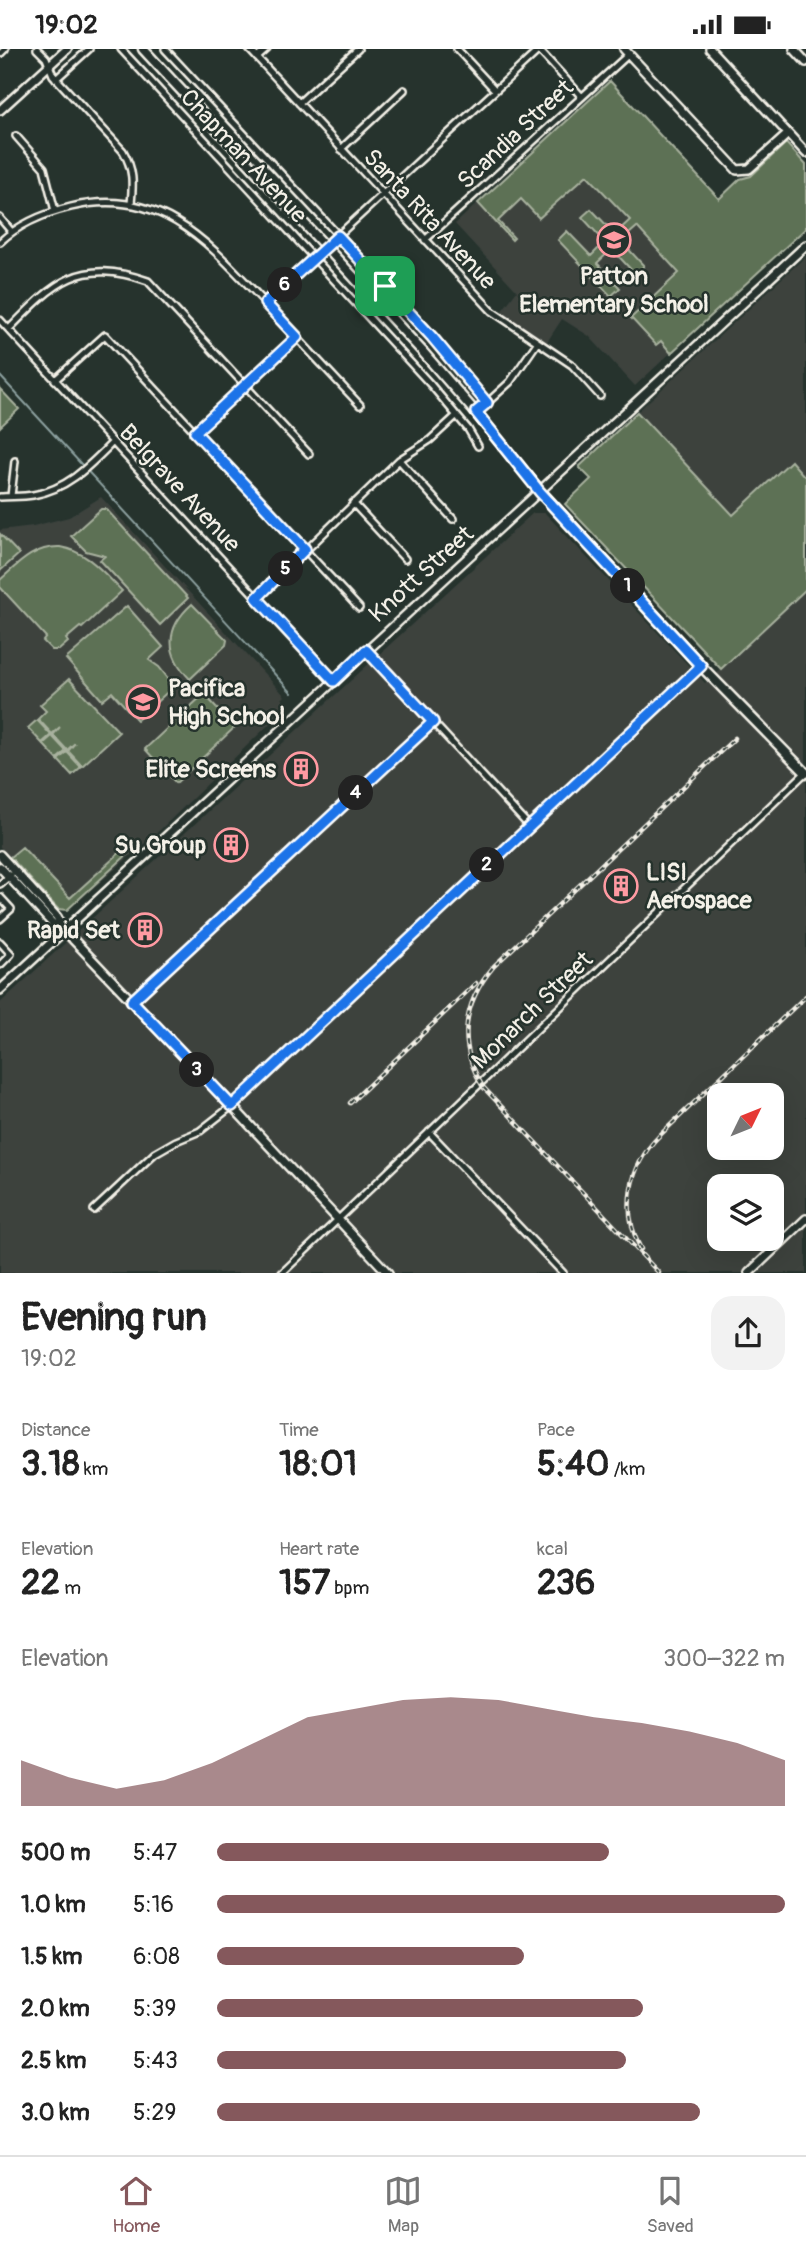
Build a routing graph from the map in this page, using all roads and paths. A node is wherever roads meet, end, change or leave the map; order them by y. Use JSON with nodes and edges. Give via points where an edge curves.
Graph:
{"nodes":[{"id":1,"x":5,"y":49,"type":"edge"},
{"id":2,"x":66,"y":49,"type":"edge"},
{"id":3,"x":89,"y":49,"type":"edge"},
{"id":4,"x":121,"y":49,"type":"edge"},
{"id":5,"x":143,"y":49,"type":"edge"},
{"id":6,"x":165,"y":49,"type":"edge"},
{"id":7,"x":249,"y":49,"type":"edge"},
{"id":8,"x":267,"y":49,"type":"edge"},
{"id":9,"x":358,"y":49,"type":"edge"},
{"id":10,"x":457,"y":49,"type":"edge"},
{"id":11,"x":710,"y":49,"type":"edge"},
{"id":12,"x":794,"y":49,"type":"edge"},
{"id":13,"x":41,"y":50,"type":"edge"},
{"id":14,"x":538,"y":50,"type":"edge"},
{"id":15,"x":627,"y":51,"type":"edge"},
{"id":16,"x":0,"y":54,"type":"edge"},
{"id":17,"x":257,"y":58,"type":"junction"},
{"id":18,"x":806,"y":62,"type":"edge"},
{"id":19,"x":49,"y":65,"type":"junction"},
{"id":20,"x":57,"y":79,"type":"junction"},
{"id":21,"x":404,"y":90,"type":"dead end"},
{"id":22,"x":495,"y":90,"type":"junction"},
{"id":23,"x":582,"y":97,"type":"junction"},
{"id":24,"x":299,"y":103,"type":"junction"},
{"id":25,"x":0,"y":110,"type":"edge"},
{"id":26,"x":788,"y":134,"type":"junction"},
{"id":27,"x":16,"y":136,"type":"dead end"},
{"id":28,"x":341,"y":149,"type":"junction"},
{"id":29,"x":806,"y":153,"type":"edge"},
{"id":30,"x":383,"y":194,"type":"junction"},
{"id":31,"x":131,"y":204,"type":"junction"},
{"id":32,"x":55,"y":211,"type":"junction"},
{"id":33,"x":0,"y":218,"type":"edge"},
{"id":34,"x":11,"y":231,"type":"junction"},
{"id":35,"x":338,"y":236,"type":"junction"},
{"id":36,"x":425,"y":240,"type":"junction"},
{"id":37,"x":0,"y":242,"type":"edge"},
{"id":38,"x":806,"y":245,"type":"edge"},
{"id":39,"x":326,"y":247,"type":"junction"},
{"id":40,"x":313,"y":258,"type":"junction"},
{"id":41,"x":265,"y":303,"type":"junction"},
{"id":42,"x":0,"y":320,"type":"edge"},
{"id":43,"x":9,"y":329,"type":"junction"},
{"id":44,"x":297,"y":337,"type":"junction"},
{"id":45,"x":537,"y":344,"type":"junction"},
{"id":46,"x":55,"y":380,"type":"junction"},
{"id":47,"x":245,"y":385,"type":"junction"},
{"id":48,"x":600,"y":396,"type":"dead end"},
{"id":49,"x":487,"y":403,"type":"junction"},
{"id":50,"x":360,"y":405,"type":"dead end"},
{"id":51,"x":476,"y":412,"type":"junction"},
{"id":52,"x":456,"y":415,"type":"junction"},
{"id":53,"x":195,"y":432,"type":"junction"},
{"id":54,"x":113,"y":442,"type":"junction"},
{"id":55,"x":478,"y":446,"type":"dead end"},
{"id":56,"x":309,"y":454,"type":"dead end"},
{"id":57,"x":400,"y":460,"type":"junction"},
{"id":58,"x":15,"y":461,"type":"dead end"},
{"id":59,"x":540,"y":492,"type":"junction"},
{"id":60,"x":11,"y":496,"type":"junction"},
{"id":61,"x":0,"y":497,"type":"edge"},
{"id":62,"x":353,"y":503,"type":"junction"},
{"id":63,"x":453,"y":519,"type":"dead end"},
{"id":64,"x":305,"y":549,"type":"junction"},
{"id":65,"x":405,"y":559,"type":"dead end"},
{"id":66,"x":257,"y":598,"type":"junction"},
{"id":67,"x":359,"y":608,"type":"dead end"},
{"id":68,"x":366,"y":650,"type":"junction"},
{"id":69,"x":701,"y":666,"type":"junction"},
{"id":70,"x":334,"y":681,"type":"junction"},
{"id":71,"x":433,"y":722,"type":"junction"},
{"id":72,"x":806,"y":773,"type":"edge"},
{"id":73,"x":529,"y":826,"type":"junction"},
{"id":74,"x":0,"y":855,"type":"edge"},
{"id":75,"x":0,"y":867,"type":"edge"},
{"id":76,"x":11,"y":874,"type":"junction"},
{"id":77,"x":0,"y":884,"type":"edge"},
{"id":78,"x":0,"y":897,"type":"edge"},
{"id":79,"x":0,"y":919,"type":"edge"},
{"id":80,"x":64,"y":930,"type":"junction"},
{"id":81,"x":0,"y":942,"type":"edge"},
{"id":82,"x":0,"y":965,"type":"edge"},
{"id":83,"x":0,"y":990,"type":"edge"},
{"id":84,"x":132,"y":1001,"type":"junction"},
{"id":85,"x":232,"y":1106,"type":"junction"},
{"id":86,"x":429,"y":1132,"type":"junction"},
{"id":87,"x":94,"y":1210,"type":"dead end"},
{"id":88,"x":806,"y":1219,"type":"edge"},
{"id":89,"x":338,"y":1220,"type":"junction"},
{"id":90,"x":282,"y":1273,"type":"edge"},
{"id":91,"x":388,"y":1273,"type":"edge"},
{"id":92,"x":563,"y":1273,"type":"edge"},
{"id":93,"x":749,"y":1273,"type":"edge"}],
"edges":[{"from":1,"to":16,"type":"street"},
{"from":2,"to":19,"type":"main road"},
{"from":3,"to":20,"type":"street"},
{"from":4,"to":40,"type":"street","name":"Chapman Avenue"},
{"from":5,"to":39,"type":"main road"},
{"from":6,"to":35,"type":"street","name":"Chapman Avenue"},
{"from":7,"to":17,"type":"street","name":"Santa Rita Avenue"},
{"from":8,"to":17,"type":"street"},
{"from":9,"to":24,"type":"street"},
{"from":10,"to":22,"type":"street"},
{"from":11,"to":26,"type":"main road"},
{"from":12,"to":18,"type":"main road"},
{"from":13,"to":19,"type":"street"},
{"from":14,"to":22,"type":"street"},
{"from":14,"to":23,"type":"street"},
{"from":15,"to":23,"type":"street","name":"Scandia Street"},
{"from":15,"to":26,"type":"main road","via":[[737,170],[749,169]]},
{"from":17,"to":24,"type":"street","name":"Santa Rita Avenue"},
{"from":19,"to":20,"type":"street"},
{"from":19,"to":25,"type":"main road"},
{"from":20,"to":31,"type":"street","via":[[124,151],[134,179]]},
{"from":21,"to":28,"type":"street"},
{"from":22,"to":30,"type":"street"},
{"from":23,"to":36,"type":"street","name":"Scandia Street"},
{"from":24,"to":28,"type":"street","name":"Santa Rita Avenue"},
{"from":26,"to":29,"type":"main road"},
{"from":27,"to":32,"type":"street","via":[[44,168]]},
{"from":28,"to":30,"type":"street","name":"Santa Rita Avenue"},
{"from":30,"to":35,"type":"street"},
{"from":30,"to":36,"type":"street","name":"Santa Rita Avenue"},
{"from":31,"to":32,"type":"street","via":[[92,202]]},
{"from":31,"to":41,"type":"street","via":[[178,221],[216,250]]},
{"from":32,"to":34,"type":"street"},
{"from":33,"to":34,"type":"street"},
{"from":34,"to":37,"type":"street"},
{"from":35,"to":39,"type":"street"},
{"from":35,"to":49,"type":"street","name":"Chapman Avenue"},
{"from":36,"to":45,"type":"street","name":"Santa Rita Avenue","via":[[492,311]]},
{"from":38,"to":59,"type":"main road","name":"Knott Street"},
{"from":39,"to":40,"type":"street"},
{"from":39,"to":51,"type":"main road"},
{"from":40,"to":41,"type":"street"},
{"from":40,"to":52,"type":"street","name":"Chapman Avenue"},
{"from":41,"to":44,"type":"street"},
{"from":42,"to":43,"type":"street","name":"Belgrave Avenue"},
{"from":43,"to":46,"type":"street","name":"Belgrave Avenue"},
{"from":43,"to":47,"type":"street","via":[[42,296],[71,277],[100,270],[124,273],[148,281]]},
{"from":44,"to":47,"type":"street"},
{"from":44,"to":50,"type":"street"},
{"from":45,"to":48,"type":"street","name":"Santa Rita Avenue","via":[[572,365]]},
{"from":45,"to":49,"type":"street","via":[[510,382]]},
{"from":46,"to":53,"type":"street","via":[[105,335]]},
{"from":46,"to":54,"type":"street","name":"Belgrave Avenue"},
{"from":47,"to":53,"type":"street"},
{"from":47,"to":56,"type":"street"},
{"from":49,"to":51,"type":"street"},
{"from":51,"to":59,"type":"main road"},
{"from":52,"to":55,"type":"street","name":"Chapman Avenue"},
{"from":52,"to":57,"type":"street"},
{"from":53,"to":64,"type":"street"},
{"from":54,"to":60,"type":"street","via":[[81,474],[55,489]]},
{"from":54,"to":66,"type":"street","name":"Belgrave Avenue"},
{"from":57,"to":62,"type":"street"},
{"from":57,"to":63,"type":"street"},
{"from":58,"to":60,"type":"street"},
{"from":59,"to":68,"type":"main road","name":"Knott Street"},
{"from":59,"to":69,"type":"main road"},
{"from":60,"to":61,"type":"street"},
{"from":62,"to":64,"type":"street"},
{"from":62,"to":65,"type":"street"},
{"from":64,"to":66,"type":"street"},
{"from":64,"to":67,"type":"street"},
{"from":66,"to":70,"type":"street","name":"Belgrave Avenue"},
{"from":68,"to":70,"type":"main road","name":"Knott Street"},
{"from":68,"to":71,"type":"street"},
{"from":69,"to":72,"type":"main road"},
{"from":69,"to":73,"type":"street"},
{"from":70,"to":80,"type":"main road","name":"Knott Street"},
{"from":71,"to":73,"type":"street"},
{"from":71,"to":84,"type":"street"},
{"from":72,"to":86,"type":"street","name":"Monarch Street"},
{"from":73,"to":85,"type":"street"},
{"from":74,"to":76,"type":"main road"},
{"from":75,"to":76,"type":"main road"},
{"from":76,"to":77,"type":"street"},
{"from":76,"to":80,"type":"main road","via":[[57,917]]},
{"from":78,"to":79,"type":"street","via":[[11,909]]},
{"from":80,"to":83,"type":"main road","name":"Knott Street"},
{"from":80,"to":84,"type":"main road"},
{"from":81,"to":82,"type":"street","via":[[10,954]]},
{"from":84,"to":85,"type":"main road"},
{"from":85,"to":87,"type":"street","via":[[200,1131],[155,1153]]},
{"from":85,"to":89,"type":"main road"},
{"from":86,"to":89,"type":"street","name":"Monarch Street"},
{"from":86,"to":92,"type":"street"},
{"from":88,"to":93,"type":"main road"},
{"from":89,"to":90,"type":"street","name":"Monarch Street"},
{"from":89,"to":91,"type":"main road"}]}
